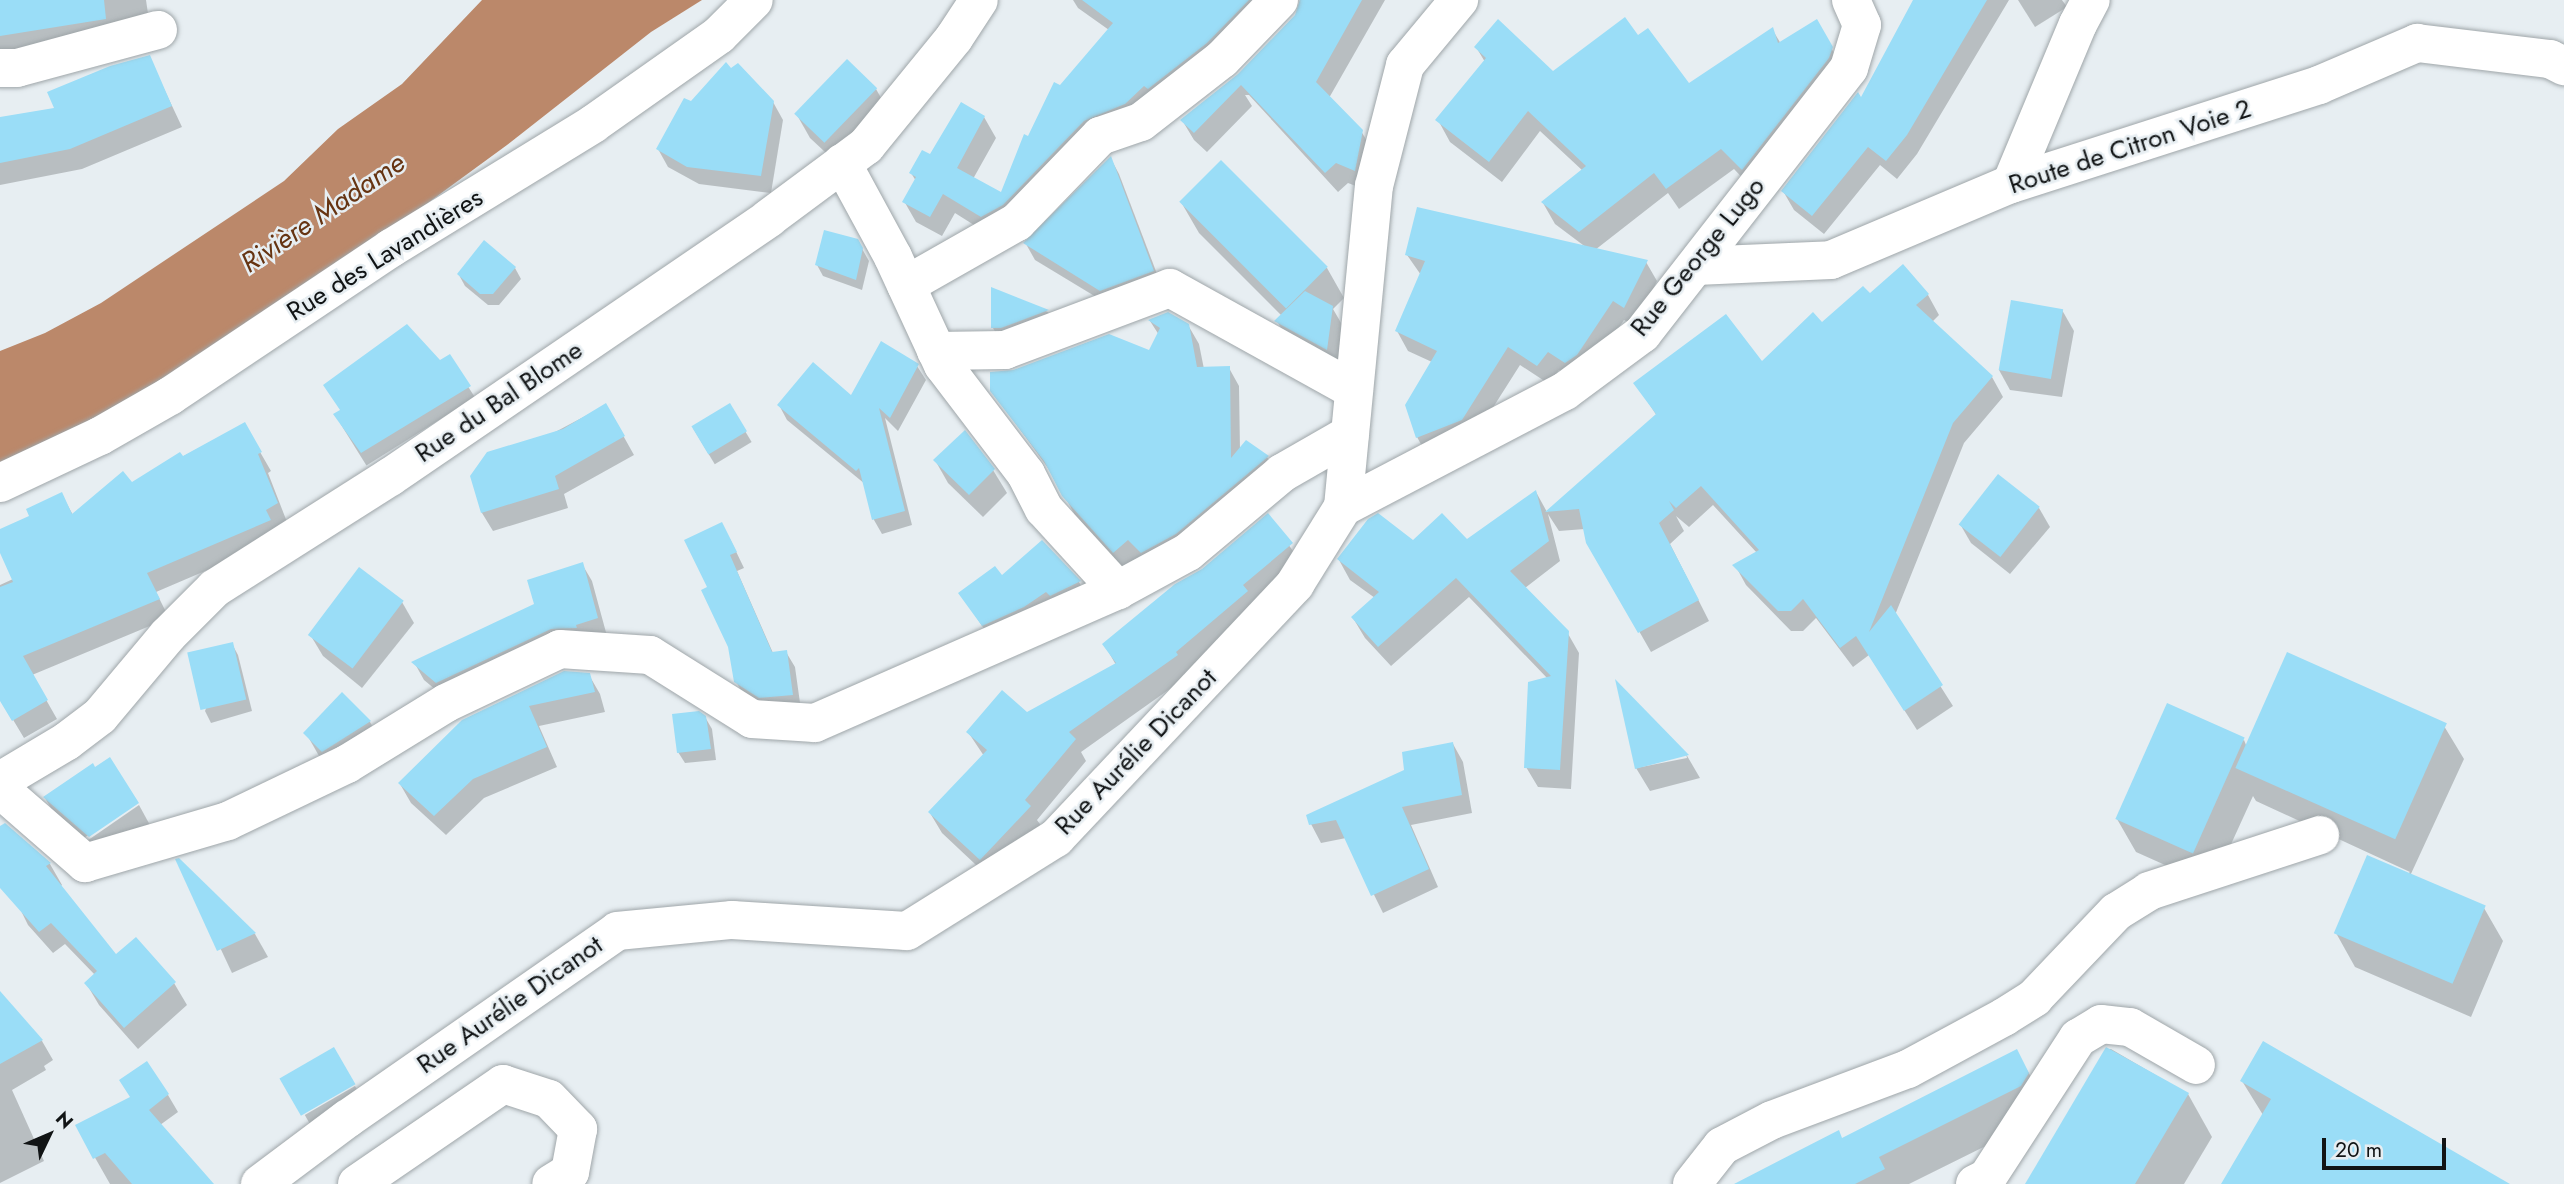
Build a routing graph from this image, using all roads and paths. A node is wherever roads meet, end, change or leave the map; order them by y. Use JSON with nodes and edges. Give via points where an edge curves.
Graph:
{"nodes":[{"id":1,"x":754,"y":0,"type":"edge"},
{"id":2,"x":979,"y":0,"type":"edge"},
{"id":3,"x":1279,"y":0,"type":"edge"},
{"id":4,"x":1460,"y":0,"type":"edge"},
{"id":5,"x":1851,"y":0,"type":"edge"},
{"id":6,"x":2091,"y":0,"type":"edge"},
{"id":7,"x":158,"y":30,"type":"dead end"},
{"id":8,"x":2564,"y":66,"type":"edge"},
{"id":9,"x":0,"y":68,"type":"edge"},
{"id":10,"x":842,"y":163,"type":"junction"},
{"id":11,"x":2011,"y":184,"type":"junction"},
{"id":12,"x":1696,"y":266,"type":"junction"},
{"id":13,"x":906,"y":285,"type":"junction"},
{"id":14,"x":936,"y":351,"type":"junction"},
{"id":15,"x":1354,"y":390,"type":"junction"},
{"id":16,"x":1350,"y":434,"type":"junction"},
{"id":17,"x":0,"y":483,"type":"edge"},
{"id":18,"x":1343,"y":507,"type":"junction"},
{"id":19,"x":1118,"y":590,"type":"junction"},
{"id":20,"x":0,"y":781,"type":"edge"},
{"id":21,"x":0,"y":789,"type":"edge"},
{"id":22,"x":2320,"y":835,"type":"dead end"},
{"id":23,"x":2196,"y":1065,"type":"dead end"},
{"id":24,"x":1981,"y":1181,"type":"edge"},
{"id":25,"x":260,"y":1184,"type":"edge"},
{"id":26,"x":357,"y":1184,"type":"edge"},
{"id":27,"x":551,"y":1184,"type":"edge"},
{"id":28,"x":1692,"y":1184,"type":"edge"}],
"edges":[{"from":1,"to":17,"type":"street","name":"Rue des Lavandières","via":[[719,35],[593,124],[391,248],[170,396],[100,436]]},
{"from":2,"to":10,"type":"street","name":"Rue du Bal Blome","via":[[866,146]]},
{"from":3,"to":13,"type":"street","via":[[1222,59],[1141,122],[1100,136],[1017,222]]},
{"from":4,"to":15,"type":"street","name":"Rue Aurélie Dicanot","via":[[1405,65],[1374,186]]},
{"from":5,"to":12,"type":"street","name":"Rue George Lugo","via":[[1862,24],[1849,68]]},
{"from":6,"to":11,"type":"street"},
{"from":7,"to":9,"type":"street","via":[[18,68]]},
{"from":8,"to":11,"type":"street","name":"Route de Citron Voie 2","via":[[2550,59],[2417,43],[2319,85]]},
{"from":10,"to":13,"type":"street"},
{"from":10,"to":20,"type":"street","name":"Rue du Bal Blome","via":[[769,218],[390,477],[215,587],[100,716]]},
{"from":11,"to":12,"type":"street","name":"Route de Citron Voie 2","via":[[1831,260]]},
{"from":12,"to":18,"type":"street","name":"Rue George Lugo","via":[[1642,334],[1565,391]]},
{"from":13,"to":14,"type":"street"},
{"from":14,"to":15,"type":"street","via":[[1004,350],[1170,288]]},
{"from":14,"to":19,"type":"street","via":[[1026,474],[1044,509]]},
{"from":15,"to":16,"type":"street","name":"Rue Aurélie Dicanot"},
{"from":16,"to":18,"type":"street","name":"Rue Aurélie Dicanot"},
{"from":16,"to":19,"type":"street","via":[[1282,473],[1188,552]]},
{"from":18,"to":25,"type":"street","name":"Rue Aurélie Dicanot","via":[[1295,584],[1056,838],[919,924],[907,931],[732,920],[617,931]]},
{"from":19,"to":21,"type":"street","via":[[815,723],[752,719],[650,655],[561,649],[446,703],[347,764],[228,821],[85,863]]},
{"from":22,"to":28,"type":"street","via":[[2149,891],[2116,912],[2034,998],[2014,1011],[1908,1069],[1772,1120],[1721,1146]]},
{"from":23,"to":24,"type":"street","via":[[2130,1027],[2101,1024],[2078,1038]]},
{"from":26,"to":27,"type":"street","via":[[503,1084],[549,1099],[579,1129],[570,1172]]}]}
